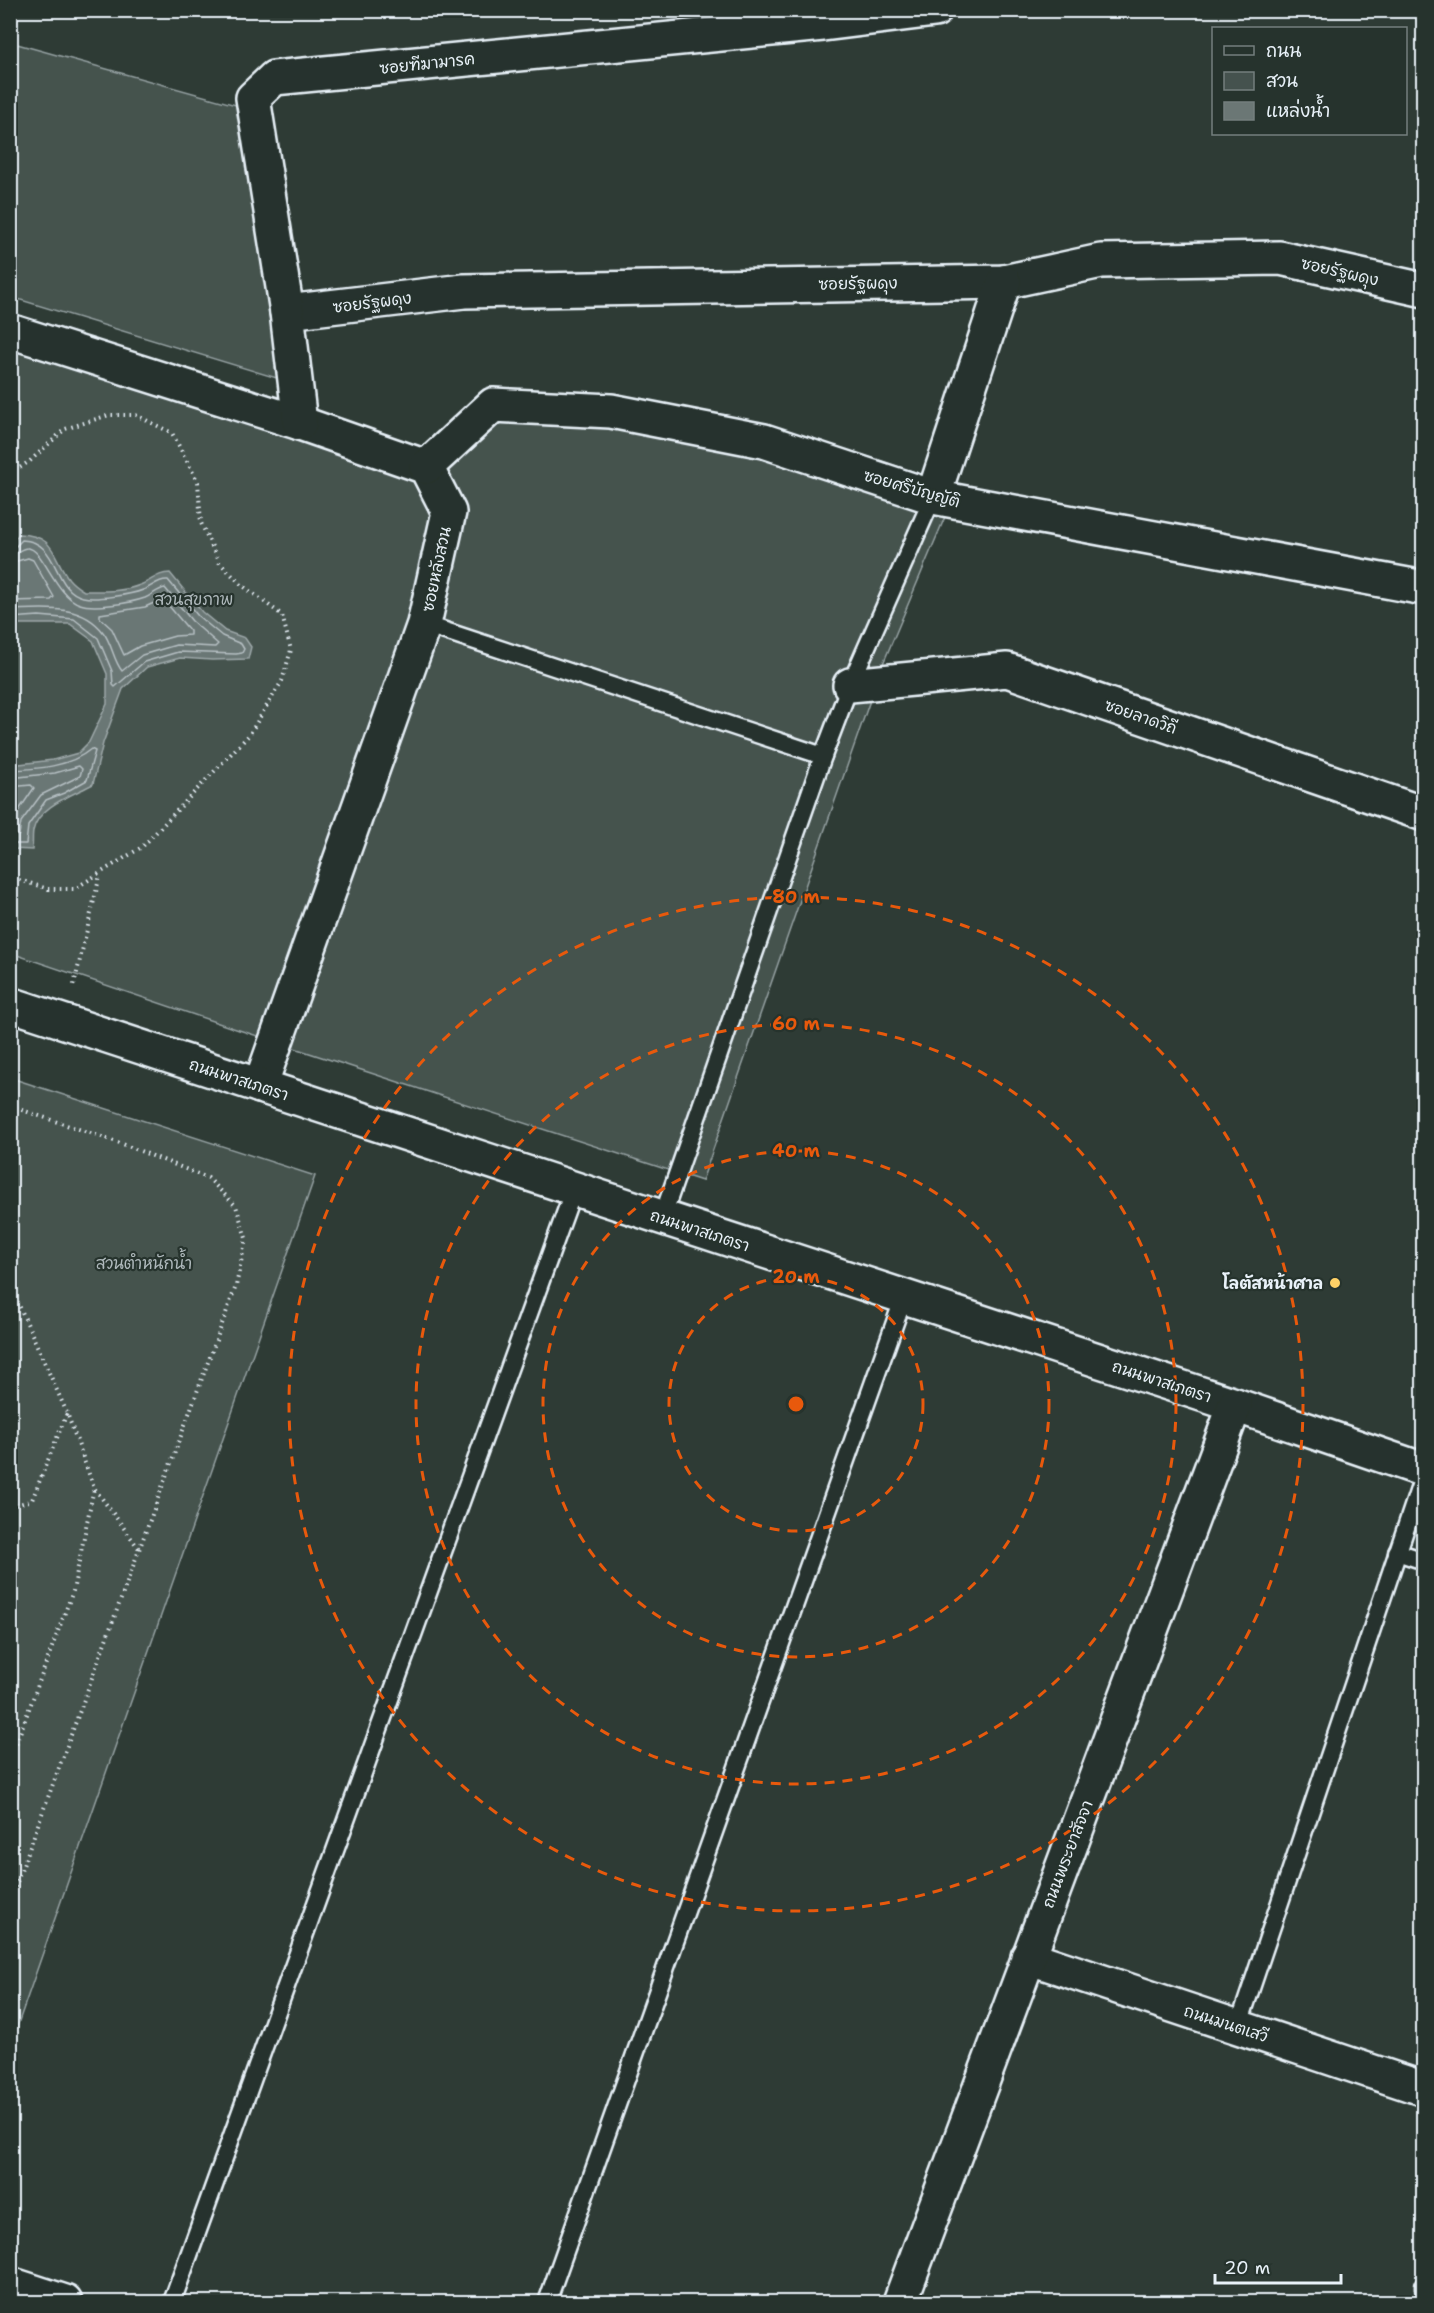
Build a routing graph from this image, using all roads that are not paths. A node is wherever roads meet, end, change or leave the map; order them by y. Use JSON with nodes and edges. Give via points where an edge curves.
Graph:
{"nodes":[{"id":1,"x":935,"y":10,"type":"edge"},
{"id":2,"x":1004,"y":282,"type":"junction"},
{"id":3,"x":1424,"y":290,"type":"edge"},
{"id":4,"x":287,"y":312,"type":"junction"},
{"id":5,"x":10,"y":331,"type":"edge"},
{"id":6,"x":300,"y":423,"type":"junction"},
{"id":7,"x":426,"y":467,"type":"junction"},
{"id":8,"x":933,"y":497,"type":"junction"},
{"id":9,"x":1424,"y":588,"type":"edge"},
{"id":10,"x":424,"y":624,"type":"junction"},
{"id":11,"x":850,"y":685,"type":"junction"},
{"id":12,"x":823,"y":756,"type":"junction"},
{"id":13,"x":1424,"y":814,"type":"edge"},
{"id":14,"x":10,"y":1004,"type":"edge"},
{"id":15,"x":260,"y":1086,"type":"junction"},
{"id":16,"x":574,"y":1189,"type":"junction"},
{"id":17,"x":662,"y":1218,"type":"junction"},
{"id":18,"x":904,"y":1297,"type":"junction"},
{"id":19,"x":1235,"y":1405,"type":"junction"},
{"id":20,"x":1424,"y":1472,"type":"edge"},
{"id":21,"x":1397,"y":1552,"type":"junction"},
{"id":22,"x":1424,"y":1561,"type":"edge"},
{"id":23,"x":1029,"y":1957,"type":"junction"},
{"id":24,"x":1238,"y":2027,"type":"junction"},
{"id":25,"x":1424,"y":2089,"type":"edge"},
{"id":26,"x":10,"y":2284,"type":"edge"},
{"id":27,"x":65,"y":2302,"type":"edge"},
{"id":28,"x":172,"y":2302,"type":"edge"},
{"id":29,"x":547,"y":2302,"type":"edge"},
{"id":30,"x":900,"y":2302,"type":"edge"}],
"edges":[{"from":1,"to":4,"type":"street","name":"ซอยฑีฆามารค","via":[[274,78],[253,98]]},
{"from":2,"to":3,"type":"street","name":"ซอยรัฐผดุง","via":[[1101,261],[1280,258]]},
{"from":2,"to":4,"type":"street","name":"ซอยรัฐผดุง","via":[[464,291]]},
{"from":2,"to":8,"type":"street"},
{"from":4,"to":6,"type":"street","name":"ซอยฑีฆามารค"},
{"from":5,"to":6,"type":"street"},
{"from":6,"to":7,"type":"street"},
{"from":7,"to":8,"type":"street","name":"ซอยศรีบัญญัติ","via":[[493,405],[611,411],[764,441]]},
{"from":7,"to":10,"type":"street","name":"ซอยหลังสวน","via":[[449,512]]},
{"from":8,"to":9,"type":"street","name":"ซอยศรีบัญญัติ"},
{"from":8,"to":11,"type":"lane"},
{"from":10,"to":12,"type":"lane"},
{"from":10,"to":15,"type":"street","name":"ซอยหลังสวน"},
{"from":11,"to":12,"type":"lane"},
{"from":11,"to":13,"type":"street","name":"ซอยลาดวิถี","via":[[1006,670]]},
{"from":12,"to":17,"type":"lane"},
{"from":14,"to":15,"type":"street","name":"ถนนพาสเภตรา"},
{"from":15,"to":16,"type":"street","name":"ถนนพาสเภตรา"},
{"from":16,"to":17,"type":"street","name":"ถนนพาสเภตรา"},
{"from":16,"to":28,"type":"lane"},
{"from":17,"to":18,"type":"street","name":"ถนนพาสเภตรา"},
{"from":18,"to":19,"type":"street","name":"ถนนพาสเภตรา"},
{"from":18,"to":29,"type":"lane"},
{"from":19,"to":20,"type":"street","name":"ถนนพาสเภตรา"},
{"from":19,"to":23,"type":"street","name":"ถนนพระยาสัจจา"},
{"from":20,"to":21,"type":"lane"},
{"from":21,"to":22,"type":"lane"},
{"from":21,"to":24,"type":"lane"},
{"from":23,"to":24,"type":"street","name":"ถนนมนตเสวี"},
{"from":23,"to":30,"type":"street","name":"ถนนพระยาสัจจา"},
{"from":24,"to":25,"type":"street","name":"ถนนมนตเสวี"},
{"from":26,"to":27,"type":"street"}]}
